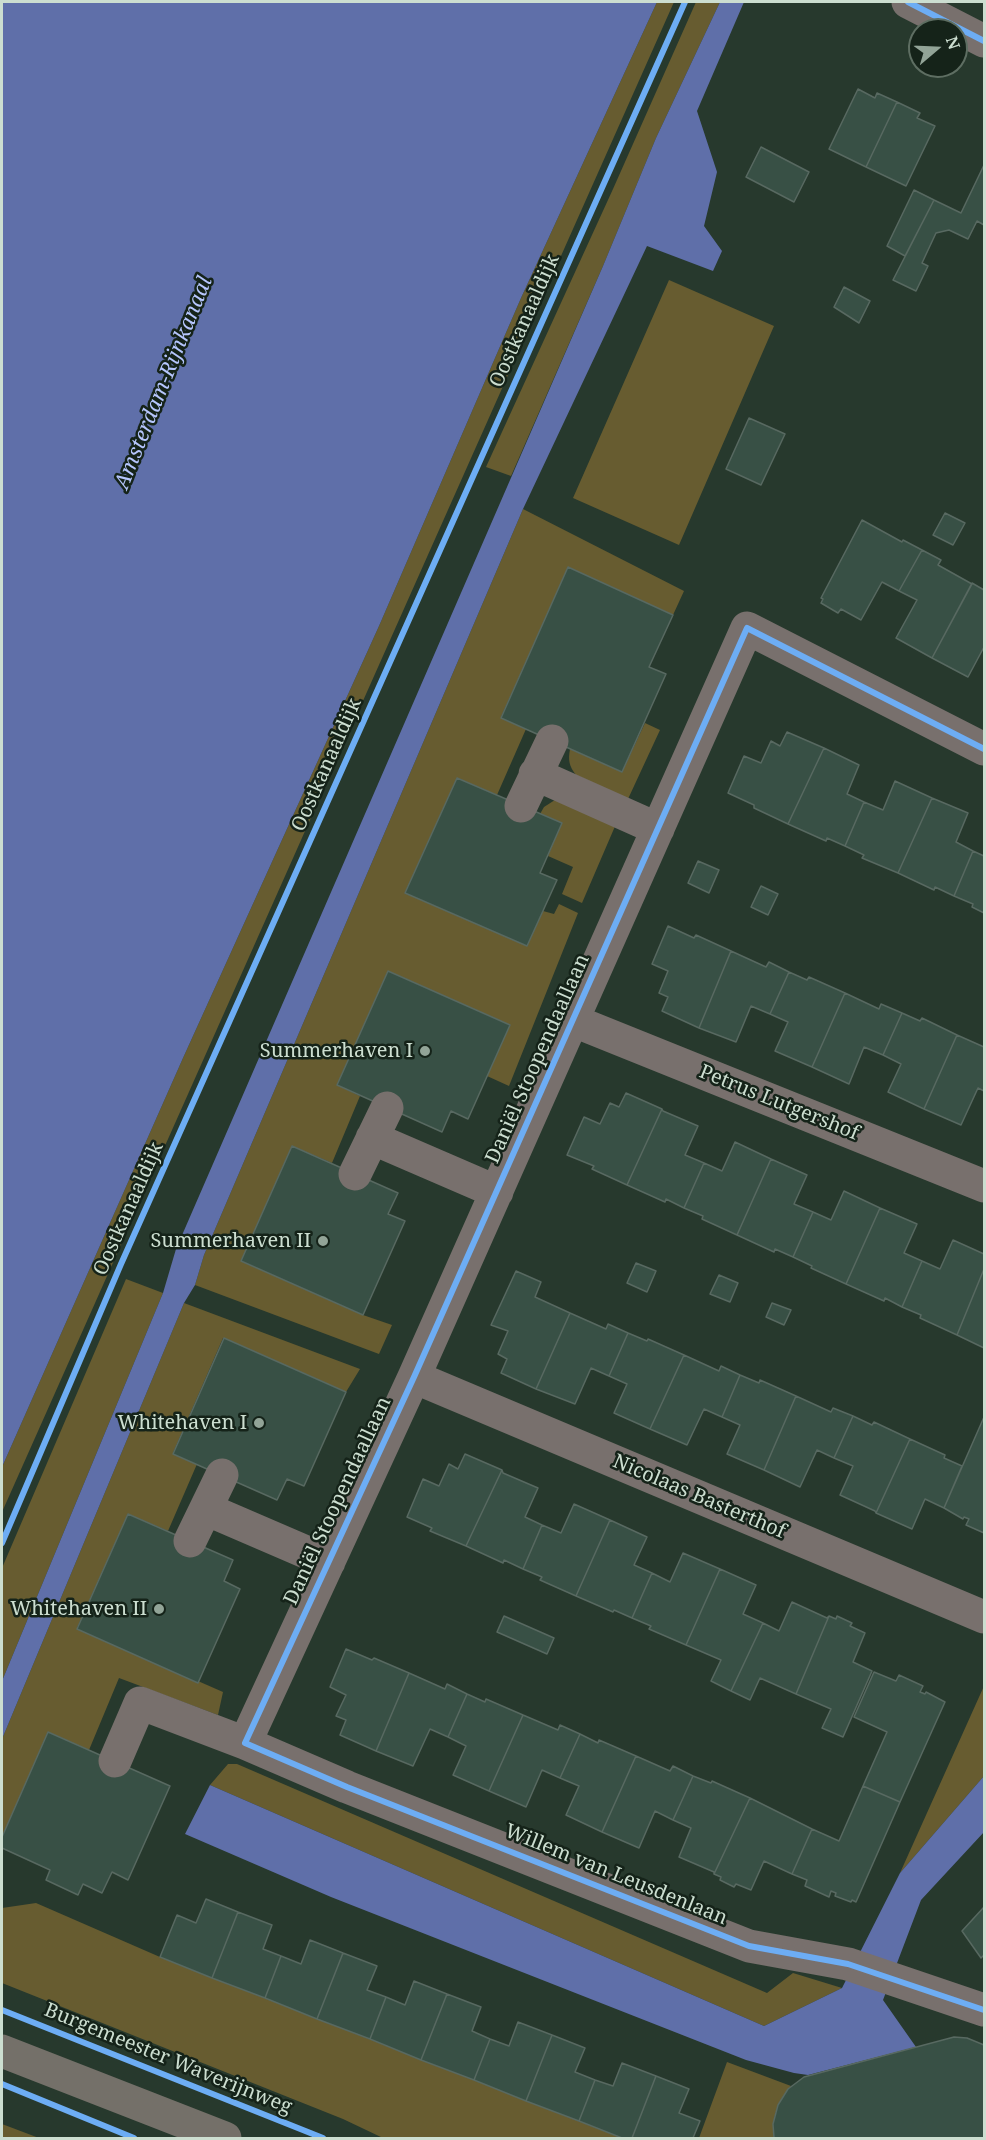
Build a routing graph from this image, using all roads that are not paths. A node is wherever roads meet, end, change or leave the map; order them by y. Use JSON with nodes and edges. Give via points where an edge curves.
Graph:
{"nodes":[{"id":1,"x":908,"y":2,"type":"edge"},
{"id":2,"x":984,"y":41,"type":"edge"},
{"id":3,"x":552,"y":741,"type":"dead end"},
{"id":4,"x":984,"y":749,"type":"edge"},
{"id":5,"x":535,"y":774,"type":"junction"},
{"id":6,"x":521,"y":806,"type":"dead end"},
{"id":7,"x":658,"y":829,"type":"junction"},
{"id":8,"x":574,"y":1021,"type":"junction"},
{"id":9,"x":387,"y":1108,"type":"dead end"},
{"id":10,"x":372,"y":1138,"type":"junction"},
{"id":11,"x":355,"y":1174,"type":"dead end"},
{"id":12,"x":984,"y":1186,"type":"edge"},
{"id":13,"x":497,"y":1192,"type":"junction"},
{"id":14,"x":414,"y":1377,"type":"junction"},
{"id":15,"x":222,"y":1475,"type":"dead end"},
{"id":16,"x":206,"y":1509,"type":"junction"},
{"id":17,"x":190,"y":1541,"type":"dead end"},
{"id":18,"x":329,"y":1562,"type":"junction"},
{"id":19,"x":984,"y":1617,"type":"edge"},
{"id":20,"x":245,"y":1743,"type":"junction"},
{"id":21,"x":115,"y":1761,"type":"dead end"},
{"id":22,"x":984,"y":2010,"type":"edge"},
{"id":23,"x":2,"y":2050,"type":"edge"},
{"id":24,"x":225,"y":2139,"type":"edge"}],
"edges":[{"from":1,"to":2,"type":"street"},
{"from":3,"to":5,"type":"street"},
{"from":4,"to":7,"type":"street","name":"Daniël Stoopendaallaan","via":[[747,628]]},
{"from":5,"to":6,"type":"street"},
{"from":5,"to":7,"type":"street"},
{"from":7,"to":8,"type":"street","name":"Daniël Stoopendaallaan"},
{"from":8,"to":12,"type":"street","name":"Petrus Lutgershof"},
{"from":8,"to":13,"type":"street","name":"Daniël Stoopendaallaan"},
{"from":9,"to":10,"type":"street"},
{"from":10,"to":11,"type":"street"},
{"from":10,"to":13,"type":"street"},
{"from":13,"to":14,"type":"street","name":"Daniël Stoopendaallaan"},
{"from":14,"to":18,"type":"street","name":"Daniël Stoopendaallaan"},
{"from":14,"to":19,"type":"street","name":"Nicolaas Basterthof"},
{"from":15,"to":16,"type":"street"},
{"from":16,"to":17,"type":"street"},
{"from":16,"to":18,"type":"street"},
{"from":18,"to":20,"type":"street","name":"Daniël Stoopendaallaan"},
{"from":20,"to":21,"type":"street","name":"Willem van Leusdenlaan","via":[[140,1703]]},
{"from":20,"to":22,"type":"street","name":"Willem van Leusdenlaan","via":[[749,1946],[848,1964]]},
{"from":23,"to":24,"type":"main road"}]}
